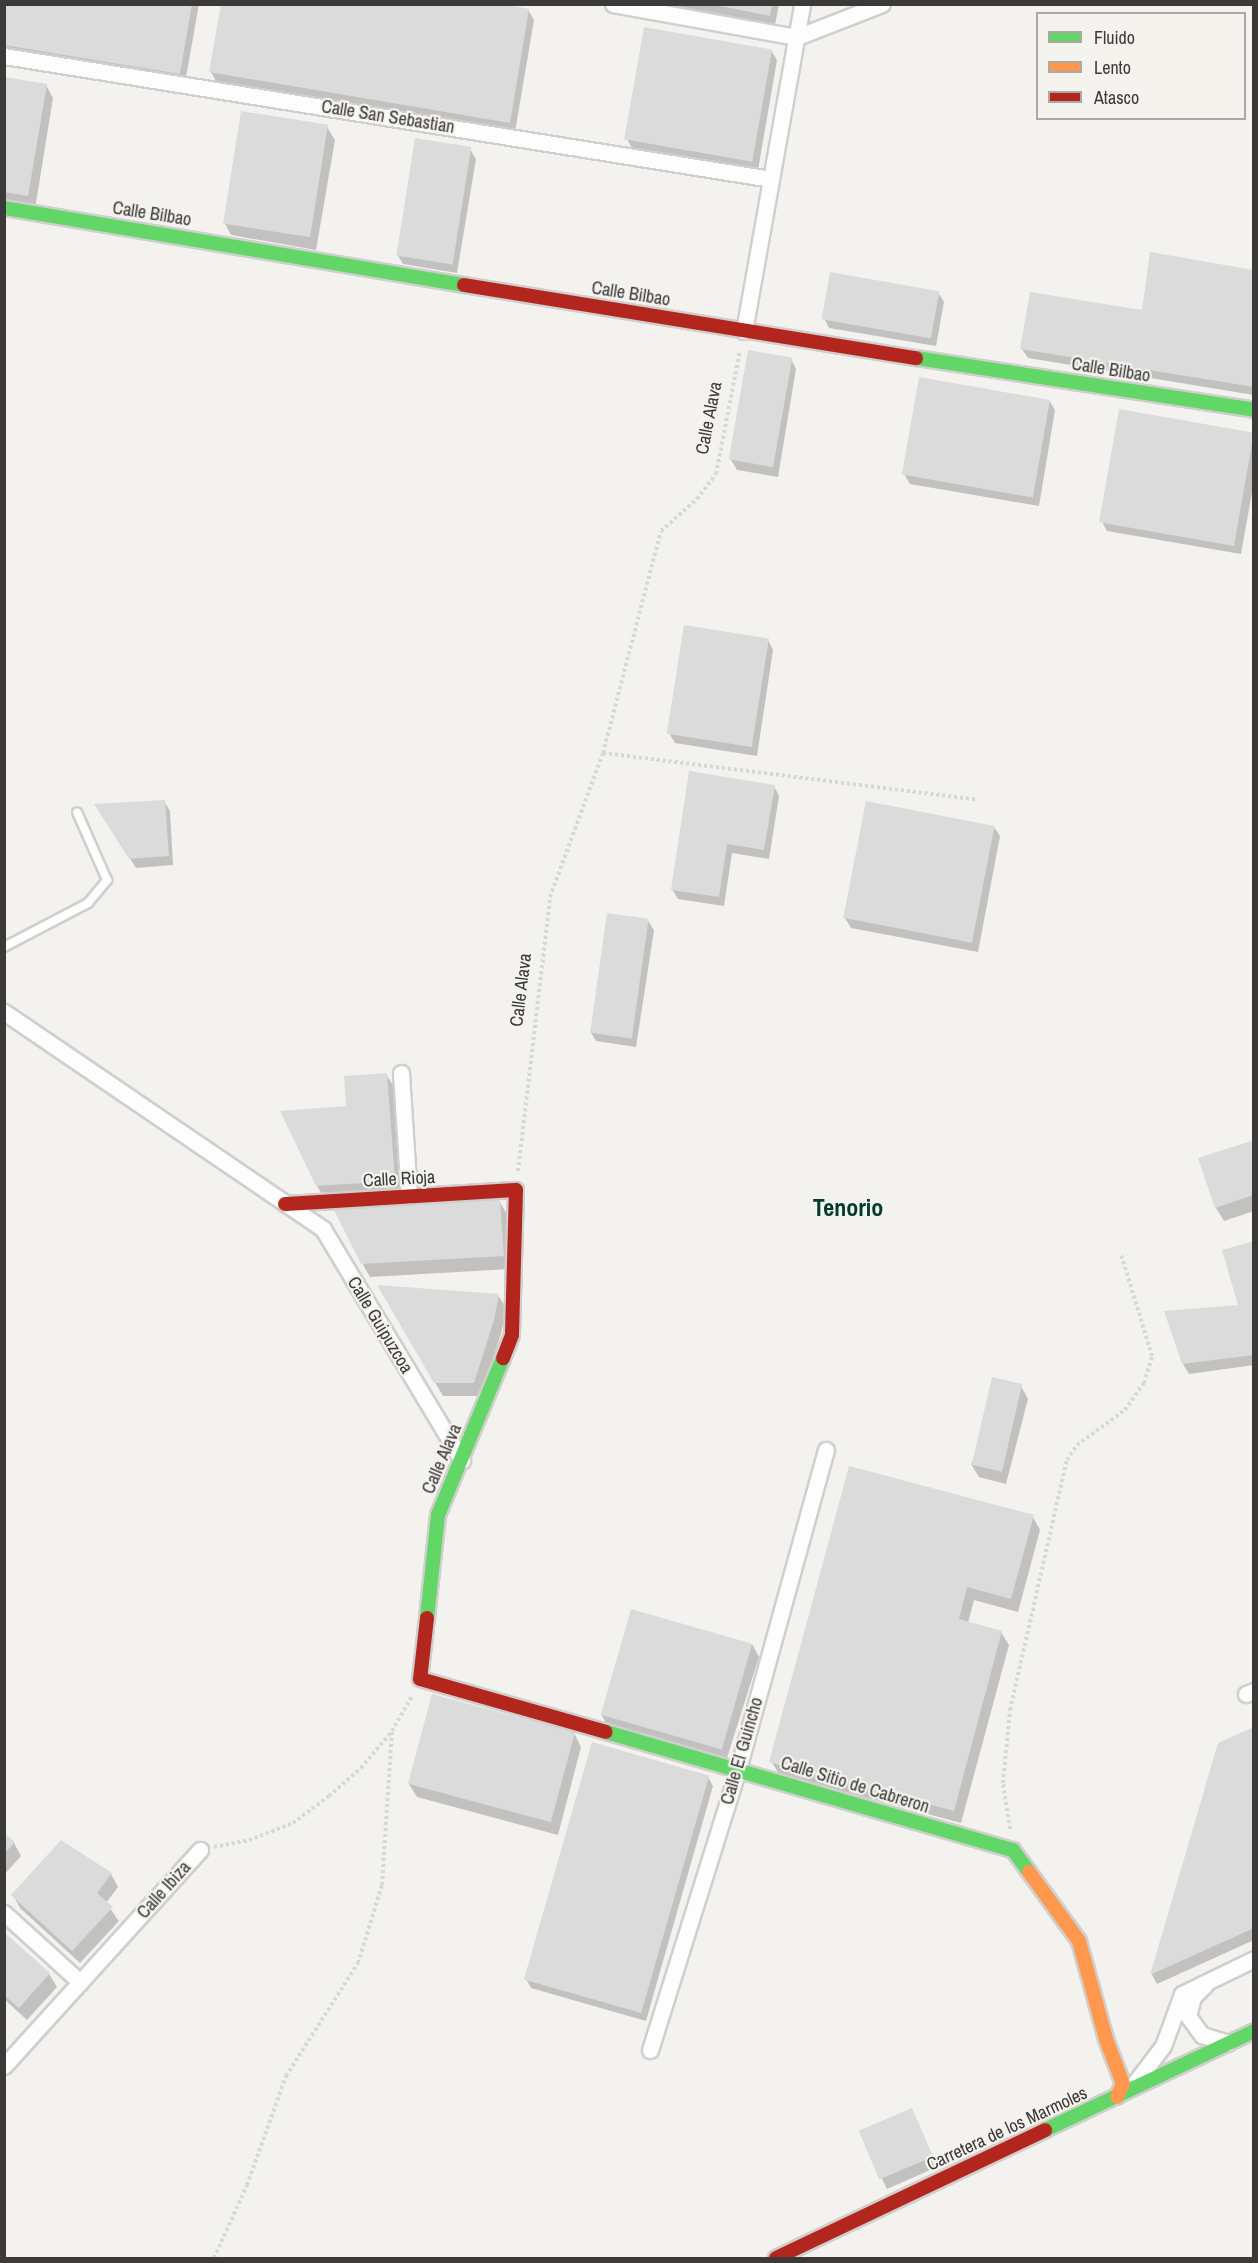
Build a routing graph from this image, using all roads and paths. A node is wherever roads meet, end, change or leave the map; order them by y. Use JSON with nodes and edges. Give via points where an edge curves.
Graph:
{"nodes":[{"id":1,"x":613,"y":4,"type":"edge"},
{"id":2,"x":802,"y":4,"type":"edge"},
{"id":3,"x":882,"y":4,"type":"edge"},
{"id":4,"x":797,"y":37,"type":"junction"},
{"id":5,"x":4,"y":56,"type":"edge"},
{"id":6,"x":771,"y":179,"type":"junction"},
{"id":7,"x":4,"y":208,"type":"edge"},
{"id":8,"x":744,"y":331,"type":"junction"},
{"id":9,"x":1254,"y":410,"type":"edge"},
{"id":10,"x":603,"y":753,"type":"junction"},
{"id":11,"x":978,"y":800,"type":"dead end"},
{"id":12,"x":76,"y":812,"type":"dead end"},
{"id":13,"x":4,"y":947,"type":"edge"},
{"id":14,"x":4,"y":1012,"type":"edge"},
{"id":15,"x":401,"y":1073,"type":"dead end"},
{"id":16,"x":516,"y":1190,"type":"junction"},
{"id":17,"x":409,"y":1196,"type":"junction"},
{"id":18,"x":285,"y":1204,"type":"junction"},
{"id":19,"x":1121,"y":1254,"type":"dead end"},
{"id":20,"x":826,"y":1450,"type":"dead end"},
{"id":21,"x":462,"y":1461,"type":"junction"},
{"id":22,"x":420,"y":1679,"type":"junction"},
{"id":23,"x":392,"y":1731,"type":"junction"},
{"id":24,"x":738,"y":1769,"type":"junction"},
{"id":25,"x":200,"y":1850,"type":"joint"},
{"id":26,"x":1013,"y":1850,"type":"junction"},
{"id":27,"x":4,"y":1913,"type":"edge"},
{"id":28,"x":1254,"y":1959,"type":"edge"},
{"id":29,"x":1209,"y":1981,"type":"junction"},
{"id":30,"x":80,"y":1982,"type":"junction"},
{"id":31,"x":1254,"y":2031,"type":"edge"},
{"id":32,"x":1228,"y":2043,"type":"junction"},
{"id":33,"x":650,"y":2050,"type":"dead end"},
{"id":34,"x":4,"y":2066,"type":"edge"},
{"id":35,"x":1117,"y":2097,"type":"junction"},
{"id":36,"x":214,"y":2259,"type":"edge"},
{"id":37,"x":776,"y":2259,"type":"edge"}],
"edges":[{"from":1,"to":4,"type":"street"},
{"from":2,"to":4,"type":"street"},
{"from":3,"to":4,"type":"street"},
{"from":4,"to":6,"type":"street"},
{"from":5,"to":6,"type":"street","name":"Calle San Sebastian"},
{"from":6,"to":8,"type":"street"},
{"from":7,"to":8,"type":"street","name":"Calle Bilbao"},
{"from":8,"to":9,"type":"street","name":"Calle Bilbao"},
{"from":8,"to":10,"type":"path","name":"Calle Alava","via":[[716,474],[697,499],[661,531]]},
{"from":10,"to":11,"type":"path"},
{"from":10,"to":16,"type":"path","name":"Calle Alava","via":[[550,897]]},
{"from":12,"to":13,"type":"lane","via":[[107,880],[88,903]]},
{"from":14,"to":18,"type":"street","name":"Calle Guipuzcoa"},
{"from":15,"to":17,"type":"street"},
{"from":16,"to":17,"type":"street","name":"Calle Rioja"},
{"from":16,"to":21,"type":"street","name":"Calle Alava","via":[[512,1335]]},
{"from":17,"to":18,"type":"street","name":"Calle Rioja"},
{"from":18,"to":21,"type":"street","name":"Calle Guipuzcoa","via":[[322,1229]]},
{"from":19,"to":26,"type":"path","via":[[1152,1356],[1144,1383],[1125,1410],[1077,1445],[1066,1461],[1010,1710],[1003,1783]]},
{"from":20,"to":24,"type":"street","name":"Calle El Guincho"},
{"from":21,"to":22,"type":"street","name":"Calle Alava","via":[[438,1515]]},
{"from":22,"to":23,"type":"path","name":"Calle Ibiza"},
{"from":22,"to":24,"type":"street","name":"Calle Sitio de Cabreron"},
{"from":23,"to":25,"type":"path","name":"Calle Ibiza","via":[[361,1768],[293,1823],[249,1840]]},
{"from":23,"to":36,"type":"path","via":[[382,1885],[358,1963],[286,2076],[247,2185]]},
{"from":24,"to":26,"type":"street","name":"Calle Sitio de Cabreron"},
{"from":24,"to":33,"type":"street","name":"Calle El Guincho"},
{"from":25,"to":30,"type":"street","name":"Calle Ibiza"},
{"from":26,"to":35,"type":"street","via":[[1079,1941],[1106,2039],[1124,2084]]},
{"from":27,"to":30,"type":"street"},
{"from":28,"to":29,"type":"street"},
{"from":29,"to":32,"type":"street","via":[[1194,1997],[1188,2016],[1202,2035]]},
{"from":29,"to":35,"type":"street","via":[[1182,1994],[1163,2046],[1141,2078]]},
{"from":30,"to":34,"type":"street","name":"Calle Ibiza"},
{"from":31,"to":32,"type":"street","name":"Carretera de los Marmoles"},
{"from":32,"to":35,"type":"street","name":"Carretera de los Marmoles"},
{"from":35,"to":37,"type":"street","name":"Carretera de los Marmoles"}]}
